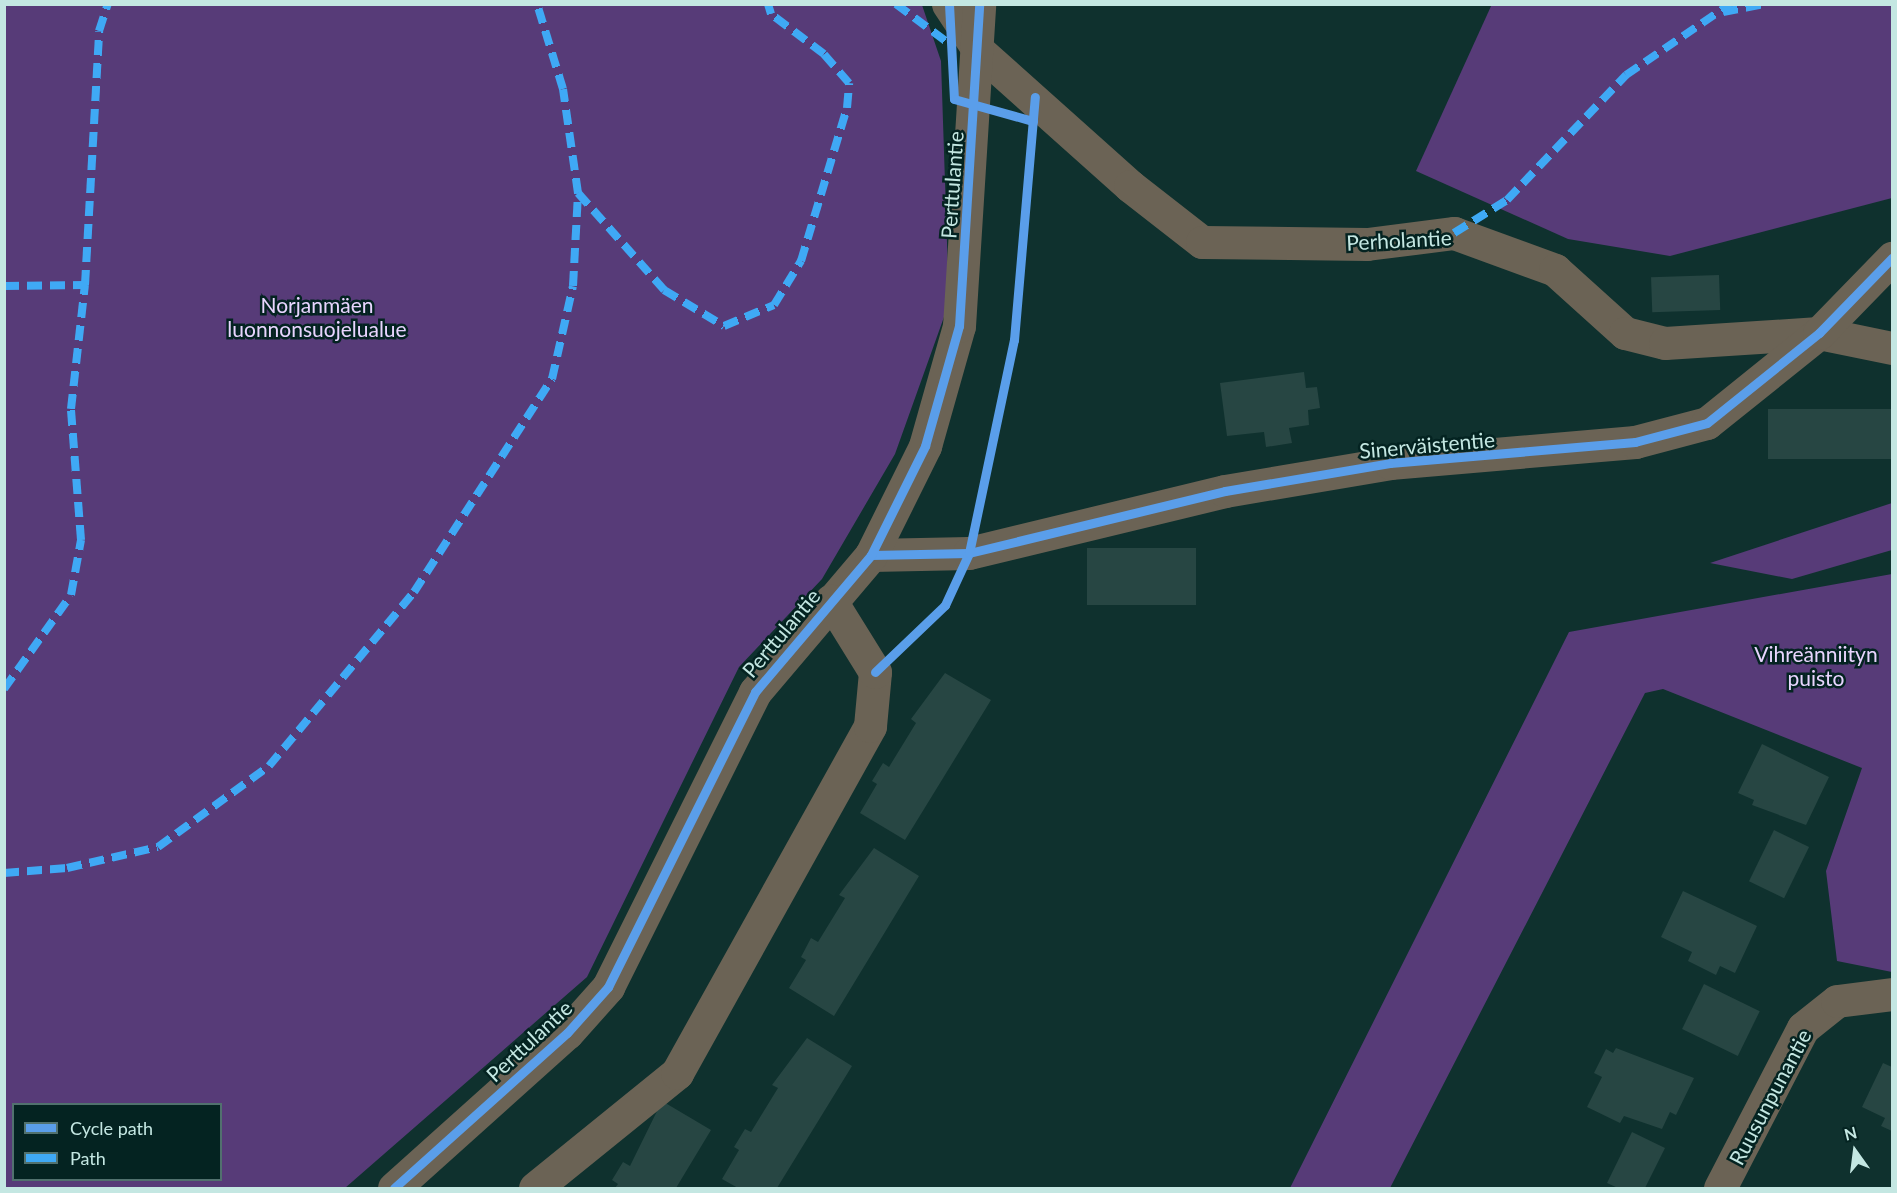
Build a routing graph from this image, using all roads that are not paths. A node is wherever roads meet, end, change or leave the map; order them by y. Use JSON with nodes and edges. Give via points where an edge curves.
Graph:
{"nodes":[{"id":1,"x":948,"y":4,"type":"edge"},
{"id":2,"x":980,"y":4,"type":"edge"},
{"id":3,"x":979,"y":51,"type":"junction"},
{"id":4,"x":1893,"y":258,"type":"edge"},
{"id":5,"x":1819,"y":333,"type":"junction"},
{"id":6,"x":1893,"y":348,"type":"edge"},
{"id":7,"x":871,"y":555,"type":"junction"},
{"id":8,"x":831,"y":601,"type":"junction"},
{"id":9,"x":1893,"y":994,"type":"edge"},
{"id":10,"x":394,"y":1188,"type":"edge"},
{"id":11,"x":536,"y":1188,"type":"edge"},
{"id":12,"x":1720,"y":1188,"type":"edge"}],
"edges":[{"from":1,"to":3,"type":"street"},
{"from":2,"to":3,"type":"street","name":"Perttulantie"},
{"from":3,"to":5,"type":"street","name":"Perholantie","via":[[1202,242],[1367,244],[1454,233],[1555,270],[1625,333],[1665,343]]},
{"from":3,"to":7,"type":"street","name":"Perttulantie","via":[[959,326],[925,446]]},
{"from":4,"to":5,"type":"street","name":"Sinerväistentie"},
{"from":5,"to":6,"type":"street","name":"Perholantie"},
{"from":5,"to":7,"type":"street","name":"Sinerväistentie","via":[[1707,423],[1635,442],[1390,463],[1225,491],[969,553]]},
{"from":7,"to":8,"type":"street","name":"Perttulantie"},
{"from":8,"to":10,"type":"street","name":"Perttulantie","via":[[755,692],[608,987],[567,1033]]},
{"from":8,"to":11,"type":"street","via":[[875,672],[870,726],[677,1073]]},
{"from":9,"to":12,"type":"street","name":"Ruusunpunantie","via":[[1837,1001],[1803,1028]]}]}
